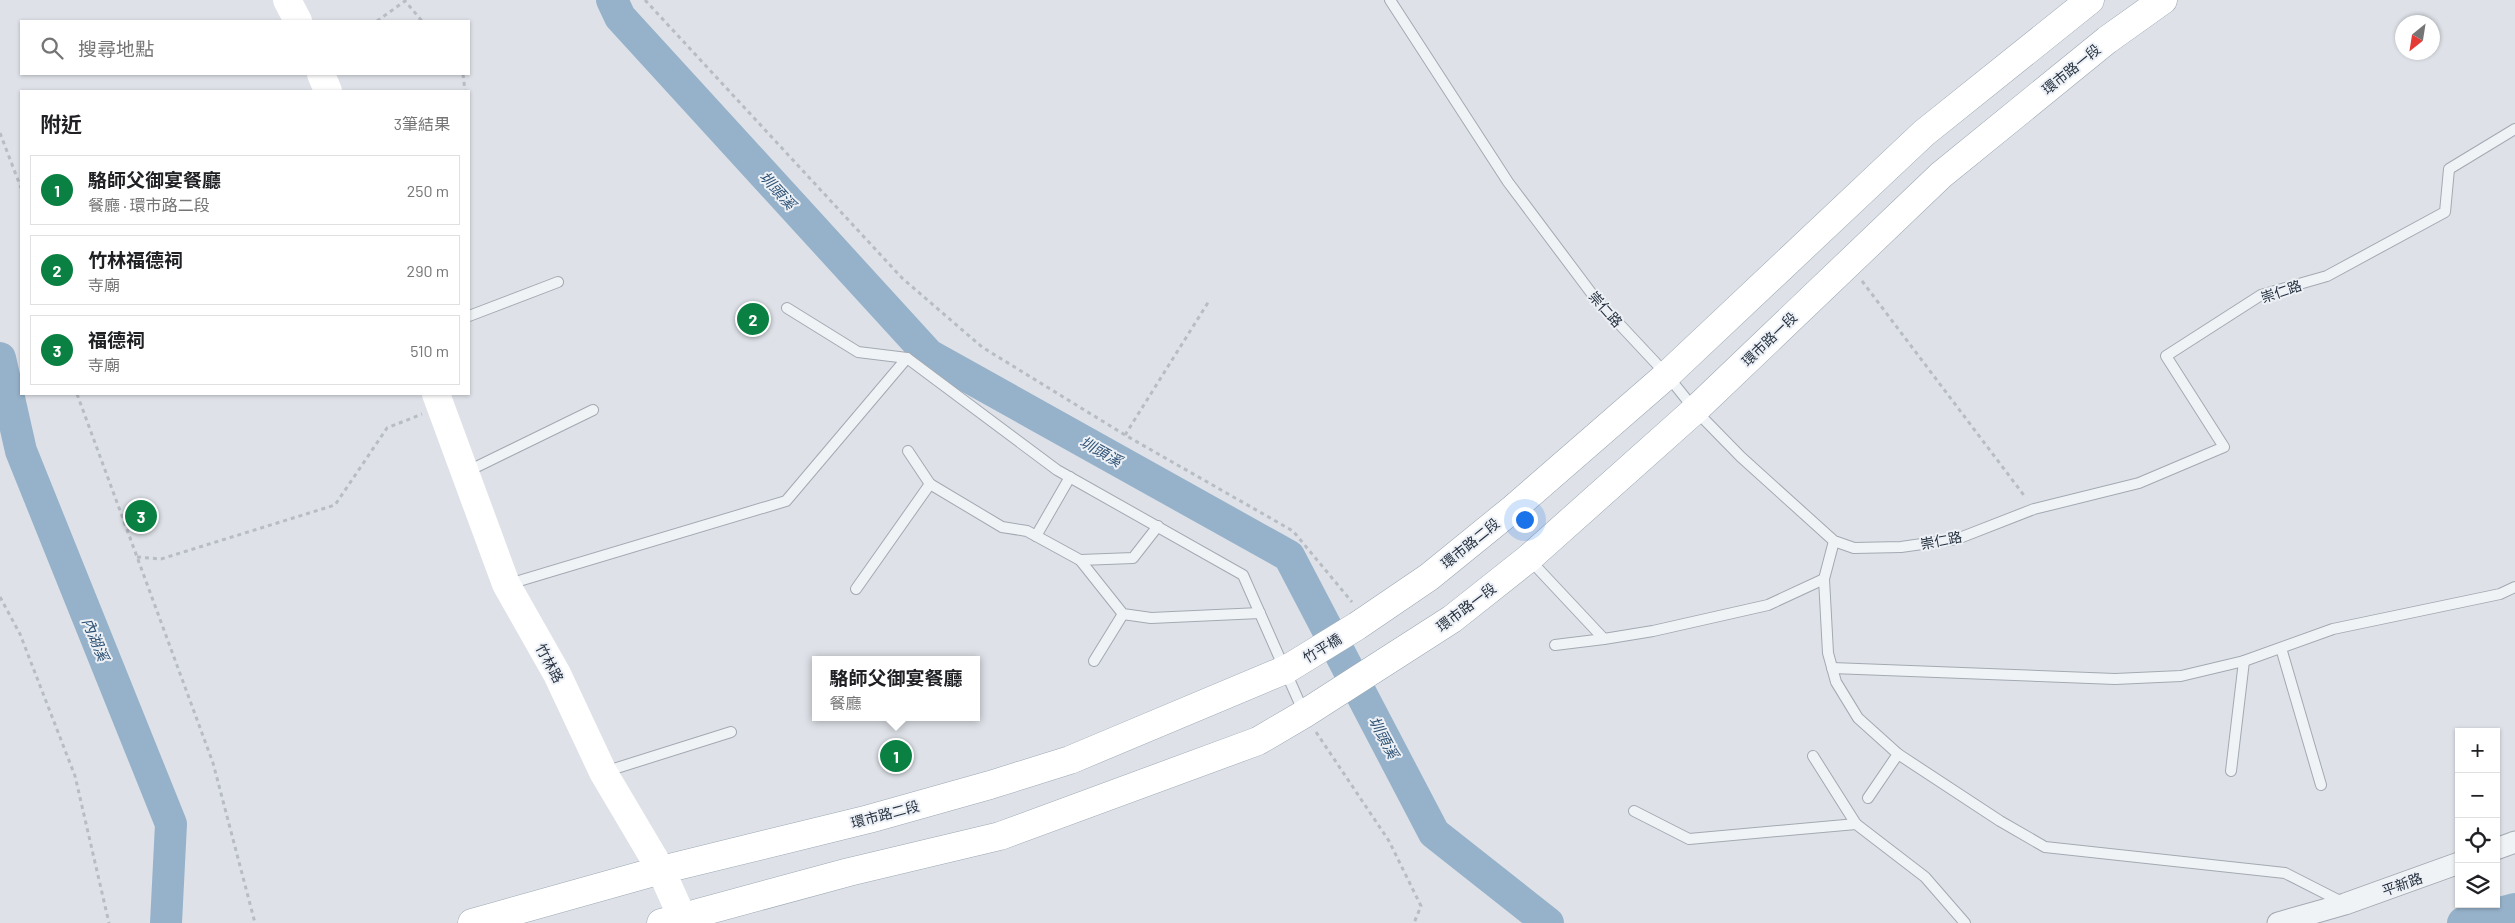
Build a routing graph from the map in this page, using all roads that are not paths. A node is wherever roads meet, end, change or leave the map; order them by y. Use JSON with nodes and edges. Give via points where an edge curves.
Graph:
{"nodes":[{"id":1,"x":287,"y":0,"type":"edge"},
{"id":2,"x":1390,"y":0,"type":"edge"},
{"id":3,"x":2090,"y":0,"type":"edge"},
{"id":4,"x":2163,"y":0,"type":"edge"},
{"id":5,"x":297,"y":20,"type":"edge"},
{"id":6,"x":321,"y":75,"type":"edge"},
{"id":7,"x":328,"y":90,"type":"edge"},
{"id":8,"x":2515,"y":129,"type":"edge"},
{"id":9,"x":558,"y":282,"type":"dead end"},
{"id":10,"x":787,"y":308,"type":"dead end"},
{"id":11,"x":470,"y":316,"type":"edge"},
{"id":12,"x":907,"y":358,"type":"junction"},
{"id":13,"x":1667,"y":375,"type":"junction"},
{"id":14,"x":438,"y":400,"type":"edge"},
{"id":15,"x":593,"y":410,"type":"dead end"},
{"id":16,"x":1695,"y":410,"type":"junction"},
{"id":17,"x":908,"y":452,"type":"dead end"},
{"id":18,"x":464,"y":473,"type":"junction"},
{"id":19,"x":1070,"y":477,"type":"junction"},
{"id":20,"x":930,"y":484,"type":"junction"},
{"id":21,"x":1158,"y":526,"type":"junction"},
{"id":22,"x":1036,"y":536,"type":"junction"},
{"id":23,"x":1834,"y":541,"type":"junction"},
{"id":24,"x":1529,"y":558,"type":"junction"},
{"id":25,"x":1080,"y":560,"type":"junction"},
{"id":26,"x":1824,"y":580,"type":"junction"},
{"id":27,"x":506,"y":584,"type":"junction"},
{"id":28,"x":2515,"y":587,"type":"edge"},
{"id":29,"x":856,"y":589,"type":"dead end"},
{"id":30,"x":1260,"y":613,"type":"junction"},
{"id":31,"x":1123,"y":614,"type":"junction"},
{"id":32,"x":1362,"y":623,"type":"joint"},
{"id":33,"x":1604,"y":639,"type":"junction"},
{"id":34,"x":1555,"y":645,"type":"dead end"},
{"id":35,"x":2281,"y":648,"type":"junction"},
{"id":36,"x":1094,"y":661,"type":"dead end"},
{"id":37,"x":2244,"y":661,"type":"junction"},
{"id":38,"x":1832,"y":668,"type":"junction"},
{"id":39,"x":1286,"y":670,"type":"junction"},
{"id":40,"x":1304,"y":714,"type":"junction"},
{"id":41,"x":731,"y":732,"type":"dead end"},
{"id":42,"x":1898,"y":754,"type":"junction"},
{"id":43,"x":1813,"y":756,"type":"dead end"},
{"id":44,"x":2232,"y":771,"type":"dead end"},
{"id":45,"x":603,"y":772,"type":"junction"},
{"id":46,"x":2321,"y":785,"type":"dead end"},
{"id":47,"x":1868,"y":798,"type":"dead end"},
{"id":48,"x":1634,"y":811,"type":"dead end"},
{"id":49,"x":1856,"y":824,"type":"junction"},
{"id":50,"x":2515,"y":842,"type":"edge"},
{"id":51,"x":2500,"y":848,"type":"edge"},
{"id":52,"x":2455,"y":864,"type":"edge"},
{"id":53,"x":661,"y":870,"type":"junction"},
{"id":54,"x":2345,"y":904,"type":"junction"},
{"id":55,"x":675,"y":921,"type":"edge"},
{"id":56,"x":472,"y":923,"type":"edge"},
{"id":57,"x":1965,"y":923,"type":"edge"},
{"id":58,"x":2278,"y":923,"type":"edge"}],
"edges":[{"from":1,"to":5,"type":"main road"},
{"from":2,"to":13,"type":"lane","name":"崇仁路","via":[[1508,182],[1595,298]]},
{"from":3,"to":13,"type":"main road","via":[[1924,133]]},
{"from":4,"to":16,"type":"main road","name":"環市路一段","via":[[2106,40],[1941,174]]},
{"from":6,"to":7,"type":"main road"},
{"from":8,"to":23,"type":"lane","name":"崇仁路","via":[[2449,170],[2445,212],[2327,276],[2262,295],[2166,356],[2224,447],[2139,483],[2034,509],[1957,539],[1901,547],[1854,548]]},
{"from":9,"to":11,"type":"lane"},
{"from":10,"to":12,"type":"lane","via":[[858,352]]},
{"from":12,"to":19,"type":"lane"},
{"from":12,"to":27,"type":"lane","via":[[786,501]]},
{"from":13,"to":16,"type":"lane","name":"崇仁路"},
{"from":13,"to":32,"type":"main road","name":"環市路二段","via":[[1429,577]]},
{"from":14,"to":18,"type":"main road","name":"竹林路"},
{"from":15,"to":18,"type":"lane"},
{"from":16,"to":23,"type":"lane","name":"崇仁路","via":[[1741,457]]},
{"from":16,"to":24,"type":"main road","name":"環市路一段"},
{"from":17,"to":20,"type":"lane"},
{"from":18,"to":27,"type":"main road","name":"竹林路"},
{"from":19,"to":21,"type":"lane"},
{"from":19,"to":22,"type":"lane"},
{"from":20,"to":22,"type":"lane","via":[[1002,526],[1028,531]]},
{"from":20,"to":29,"type":"lane"},
{"from":21,"to":25,"type":"lane","via":[[1133,558]]},
{"from":21,"to":30,"type":"lane","via":[[1243,575]]},
{"from":22,"to":25,"type":"lane"},
{"from":23,"to":26,"type":"lane"},
{"from":24,"to":33,"type":"lane"},
{"from":24,"to":40,"type":"main road","name":"環市路一段","via":[[1452,619]]},
{"from":25,"to":31,"type":"lane"},
{"from":26,"to":33,"type":"lane","via":[[1768,605]]},
{"from":26,"to":38,"type":"lane","via":[[1828,653]]},
{"from":27,"to":45,"type":"main road","name":"竹林路","via":[[556,674]]},
{"from":28,"to":35,"type":"lane","via":[[2500,594],[2333,629]]},
{"from":30,"to":31,"type":"lane","via":[[1151,618]]},
{"from":30,"to":39,"type":"lane"},
{"from":31,"to":36,"type":"lane"},
{"from":32,"to":39,"type":"main road","name":"竹平橋"},
{"from":33,"to":34,"type":"lane"},
{"from":35,"to":37,"type":"lane"},
{"from":35,"to":46,"type":"lane"},
{"from":37,"to":38,"type":"lane","via":[[2181,676],[2115,679]]},
{"from":37,"to":44,"type":"lane"},
{"from":38,"to":42,"type":"lane","via":[[1836,682],[1858,718]]},
{"from":39,"to":40,"type":"lane"},
{"from":39,"to":53,"type":"main road","name":"環市路二段","via":[[1070,760],[869,819]]},
{"from":40,"to":55,"type":"main road","via":[[1258,742],[1000,836],[849,872]]},
{"from":41,"to":45,"type":"lane"},
{"from":42,"to":47,"type":"lane"},
{"from":42,"to":54,"type":"lane","via":[[2045,847],[2285,873]]},
{"from":43,"to":49,"type":"lane"},
{"from":45,"to":53,"type":"main road","name":"竹林路"},
{"from":48,"to":49,"type":"lane","via":[[1689,839]]},
{"from":49,"to":57,"type":"lane","via":[[1924,877]]},
{"from":50,"to":51,"type":"street"},
{"from":52,"to":54,"type":"street","name":"平新路"},
{"from":53,"to":55,"type":"main road","name":"竹林路"},
{"from":53,"to":56,"type":"main road","name":"環市路二段"},
{"from":54,"to":58,"type":"street","name":"平新路"}]}
